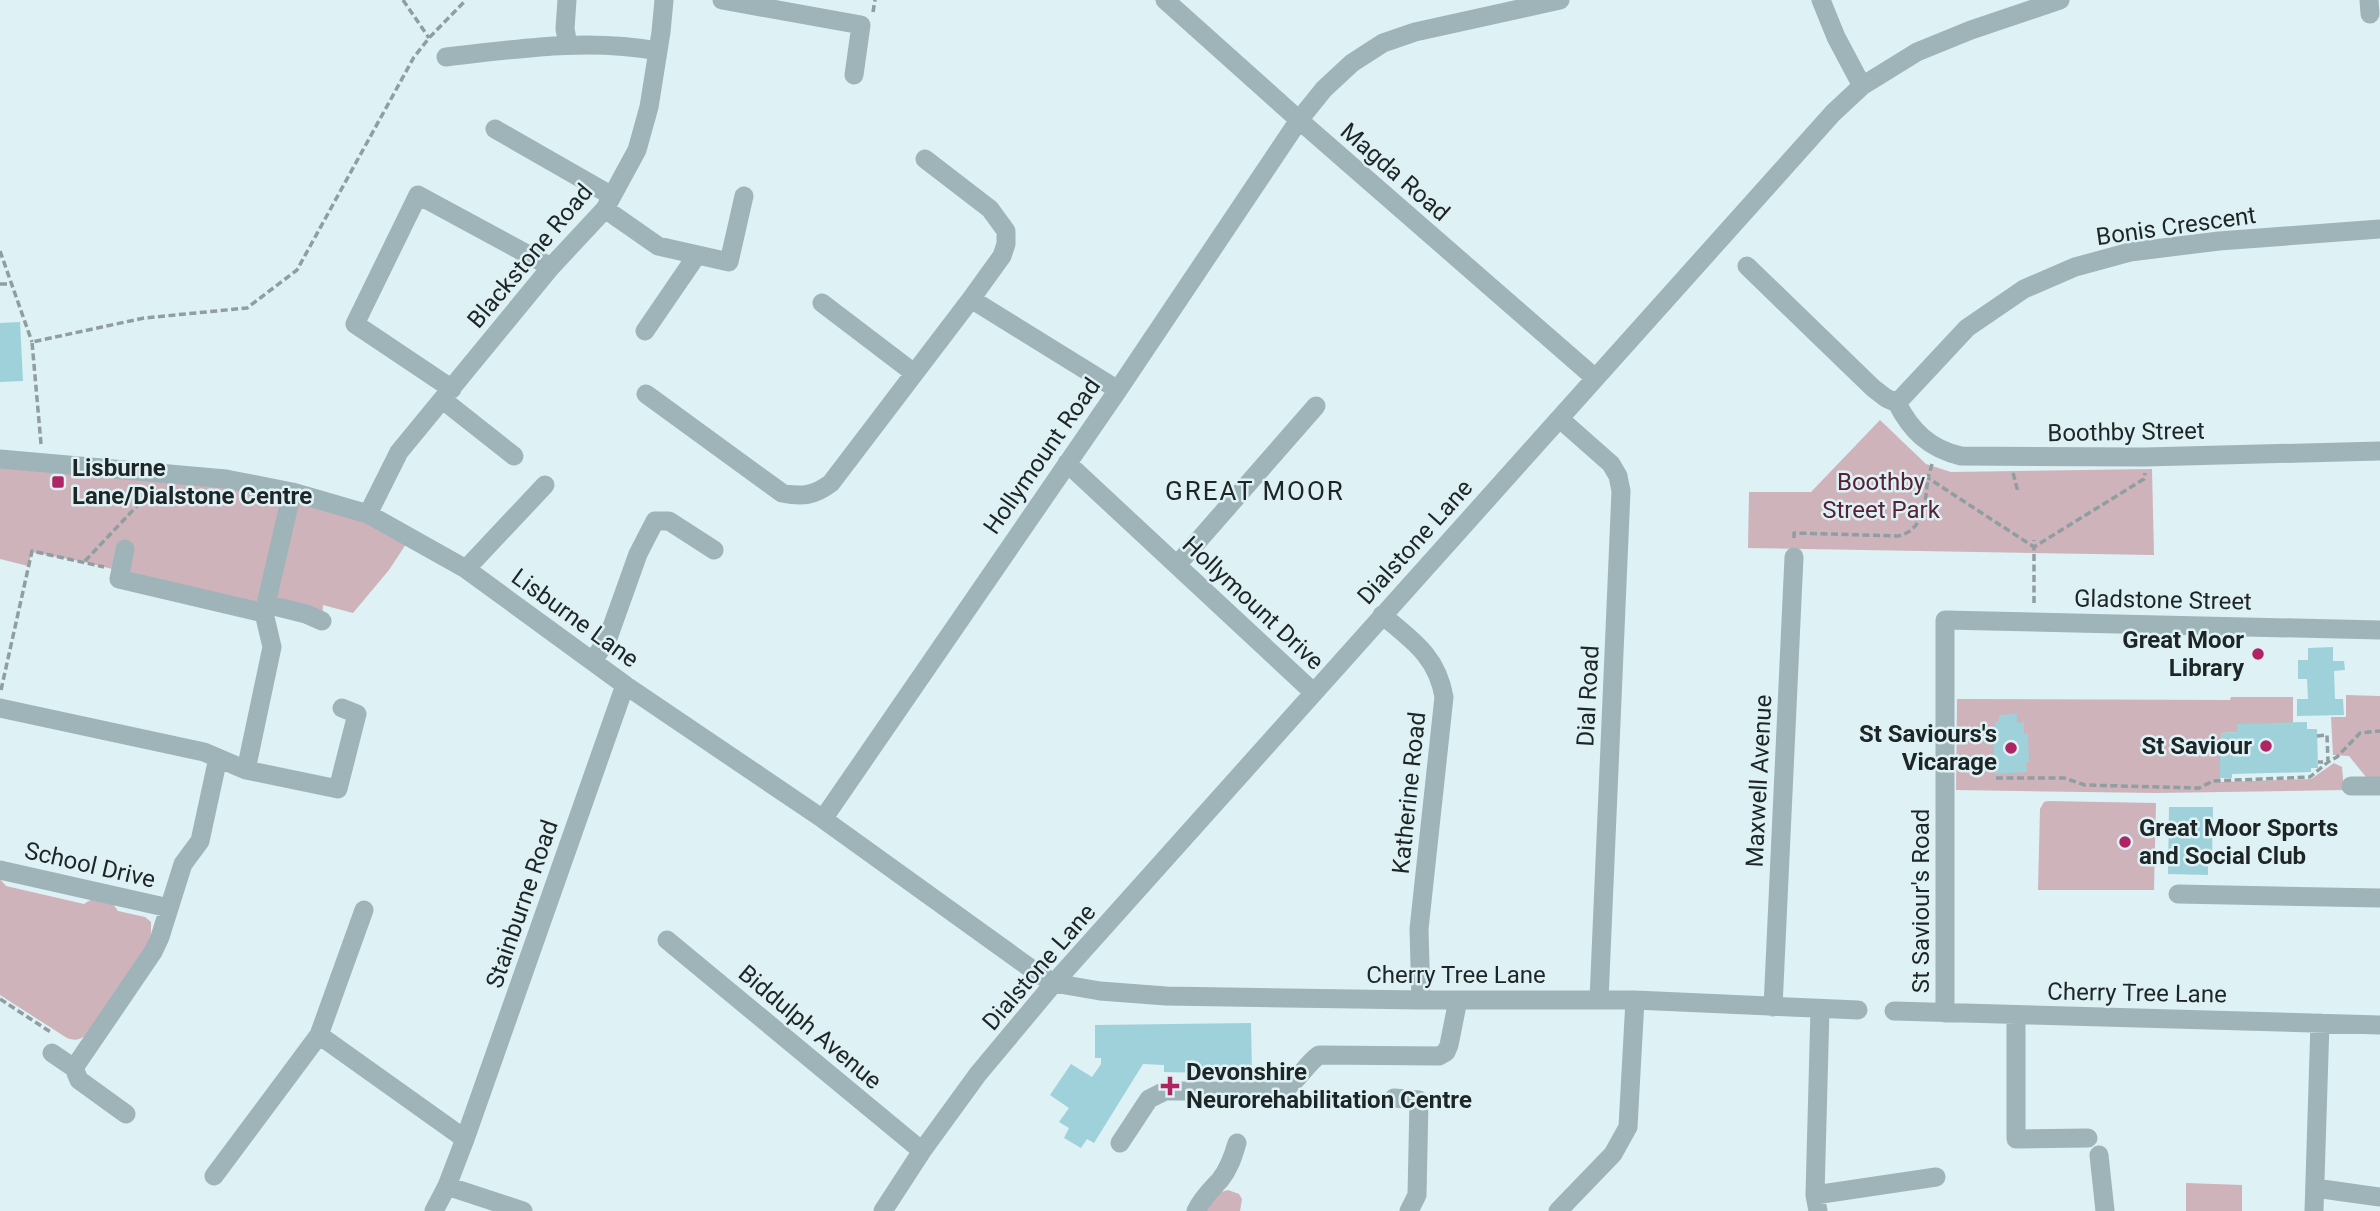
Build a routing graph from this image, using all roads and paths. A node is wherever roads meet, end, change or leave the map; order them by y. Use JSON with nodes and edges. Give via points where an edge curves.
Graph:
{"nodes":[{"id":1,"x":403,"y":0,"type":"edge"},
{"id":2,"x":466,"y":0,"type":"edge"},
{"id":3,"x":567,"y":0,"type":"edge"},
{"id":4,"x":664,"y":0,"type":"edge"},
{"id":5,"x":722,"y":0,"type":"edge"},
{"id":6,"x":1165,"y":0,"type":"edge"},
{"id":7,"x":1560,"y":0,"type":"edge"},
{"id":8,"x":1821,"y":0,"type":"edge"},
{"id":9,"x":2060,"y":0,"type":"edge"},
{"id":10,"x":2018,"y":7,"type":"edge"},
{"id":11,"x":429,"y":38,"type":"junction"},
{"id":12,"x":568,"y":44,"type":"junction"},
{"id":13,"x":658,"y":51,"type":"junction"},
{"id":14,"x":446,"y":57,"type":"dead end"},
{"id":15,"x":854,"y":75,"type":"dead end"},
{"id":16,"x":1862,"y":86,"type":"junction"},
{"id":17,"x":1299,"y":120,"type":"junction"},
{"id":18,"x":495,"y":129,"type":"dead end"},
{"id":19,"x":926,"y":158,"type":"dead end"},
{"id":20,"x":744,"y":196,"type":"dead end"},
{"id":21,"x":608,"y":202,"type":"junction"},
{"id":22,"x":2380,"y":229,"type":"edge"},
{"id":23,"x":0,"y":251,"type":"edge"},
{"id":24,"x":697,"y":255,"type":"junction"},
{"id":25,"x":1747,"y":266,"type":"dead end"},
{"id":26,"x":551,"y":267,"type":"junction"},
{"id":27,"x":0,"y":284,"type":"edge"},
{"id":28,"x":11,"y":284,"type":"junction"},
{"id":29,"x":971,"y":299,"type":"junction"},
{"id":30,"x":822,"y":302,"type":"dead end"},
{"id":31,"x":645,"y":331,"type":"dead end"},
{"id":32,"x":32,"y":342,"type":"junction"},
{"id":33,"x":914,"y":373,"type":"junction"},
{"id":34,"x":1595,"y":378,"type":"junction"},
{"id":35,"x":1118,"y":390,"type":"junction"},
{"id":36,"x":646,"y":394,"type":"dead end"},
{"id":37,"x":448,"y":395,"type":"junction"},
{"id":38,"x":1897,"y":403,"type":"junction"},
{"id":39,"x":1316,"y":407,"type":"dead end"},
{"id":40,"x":1560,"y":419,"type":"junction"},
{"id":41,"x":2380,"y":451,"type":"edge"},
{"id":42,"x":1941,"y":452,"type":"junction"},
{"id":43,"x":514,"y":456,"type":"dead end"},
{"id":44,"x":2145,"y":457,"type":"junction"},
{"id":45,"x":0,"y":459,"type":"edge"},
{"id":46,"x":43,"y":463,"type":"junction"},
{"id":47,"x":1067,"y":463,"type":"junction"},
{"id":48,"x":155,"y":472,"type":"junction"},
{"id":49,"x":1928,"y":478,"type":"junction"},
{"id":50,"x":545,"y":485,"type":"dead end"},
{"id":51,"x":292,"y":492,"type":"junction"},
{"id":52,"x":368,"y":514,"type":"junction"},
{"id":53,"x":2034,"y":540,"type":"dead end"},
{"id":54,"x":2034,"y":547,"type":"junction"},
{"id":55,"x":125,"y":548,"type":"dead end"},
{"id":56,"x":714,"y":550,"type":"dead end"},
{"id":57,"x":1794,"y":557,"type":"joint"},
{"id":58,"x":84,"y":562,"type":"junction"},
{"id":59,"x":1177,"y":565,"type":"junction"},
{"id":60,"x":466,"y":569,"type":"junction"},
{"id":61,"x":120,"y":571,"type":"junction"},
{"id":62,"x":265,"y":609,"type":"junction"},
{"id":63,"x":1382,"y":615,"type":"junction"},
{"id":64,"x":1945,"y":620,"type":"joint"},
{"id":65,"x":322,"y":621,"type":"dead end"},
{"id":66,"x":2035,"y":622,"type":"junction"},
{"id":67,"x":2380,"y":629,"type":"edge"},
{"id":68,"x":593,"y":661,"type":"junction"},
{"id":69,"x":625,"y":685,"type":"junction"},
{"id":70,"x":1313,"y":692,"type":"junction"},
{"id":71,"x":0,"y":693,"type":"edge"},
{"id":72,"x":0,"y":708,"type":"edge"},
{"id":73,"x":342,"y":708,"type":"dead end"},
{"id":74,"x":2380,"y":731,"type":"edge"},
{"id":75,"x":2317,"y":736,"type":"dead end"},
{"id":76,"x":218,"y":758,"type":"junction"},
{"id":77,"x":2318,"y":762,"type":"dead end"},
{"id":78,"x":2328,"y":762,"type":"junction"},
{"id":79,"x":246,"y":770,"type":"junction"},
{"id":80,"x":1996,"y":778,"type":"dead end"},
{"id":81,"x":2351,"y":786,"type":"dead end"},
{"id":82,"x":2380,"y":786,"type":"edge"},
{"id":83,"x":823,"y":819,"type":"junction"},
{"id":84,"x":0,"y":870,"type":"edge"},
{"id":85,"x":2178,"y":894,"type":"dead end"},
{"id":86,"x":2380,"y":898,"type":"edge"},
{"id":87,"x":169,"y":908,"type":"junction"},
{"id":88,"x":364,"y":910,"type":"dead end"},
{"id":89,"x":667,"y":940,"type":"dead end"},
{"id":90,"x":1054,"y":983,"type":"junction"},
{"id":91,"x":0,"y":999,"type":"edge"},
{"id":92,"x":1421,"y":1000,"type":"junction"},
{"id":93,"x":1458,"y":1000,"type":"junction"},
{"id":94,"x":1599,"y":1000,"type":"junction"},
{"id":95,"x":1635,"y":1000,"type":"junction"},
{"id":96,"x":1773,"y":1007,"type":"junction"},
{"id":97,"x":1820,"y":1009,"type":"junction"},
{"id":98,"x":1858,"y":1010,"type":"dead end"},
{"id":99,"x":1894,"y":1011,"type":"dead end"},
{"id":100,"x":1945,"y":1013,"type":"junction"},
{"id":101,"x":2015,"y":1015,"type":"junction"},
{"id":102,"x":2320,"y":1023,"type":"junction"},
{"id":103,"x":2380,"y":1025,"type":"edge"},
{"id":104,"x":319,"y":1035,"type":"junction"},
{"id":105,"x":53,"y":1044,"type":"joint"},
{"id":106,"x":74,"y":1068,"type":"junction"},
{"id":107,"x":1394,"y":1098,"type":"dead end"},
{"id":108,"x":126,"y":1114,"type":"dead end"},
{"id":109,"x":465,"y":1139,"type":"junction"},
{"id":110,"x":1120,"y":1143,"type":"dead end"},
{"id":111,"x":1237,"y":1143,"type":"dead end"},
{"id":112,"x":922,"y":1151,"type":"junction"},
{"id":113,"x":214,"y":1176,"type":"dead end"},
{"id":114,"x":1936,"y":1177,"type":"dead end"},
{"id":115,"x":447,"y":1186,"type":"junction"},
{"id":116,"x":2315,"y":1188,"type":"junction"},
{"id":117,"x":2380,"y":1197,"type":"edge"},
{"id":118,"x":1577,"y":1203,"type":"edge"},
{"id":119,"x":1816,"y":1203,"type":"edge"},
{"id":120,"x":433,"y":1211,"type":"edge"},
{"id":121,"x":523,"y":1211,"type":"edge"},
{"id":122,"x":883,"y":1211,"type":"edge"},
{"id":123,"x":1196,"y":1211,"type":"edge"},
{"id":124,"x":1409,"y":1211,"type":"edge"},
{"id":125,"x":1558,"y":1211,"type":"edge"},
{"id":126,"x":2105,"y":1211,"type":"edge"},
{"id":127,"x":2314,"y":1211,"type":"edge"}],
"edges":[{"from":1,"to":11,"type":"path"},
{"from":2,"to":11,"type":"path"},
{"from":3,"to":12,"type":"street"},
{"from":4,"to":13,"type":"street","name":"Blackstone Road"},
{"from":5,"to":15,"type":"street","via":[[861,25]]},
{"from":6,"to":17,"type":"street","name":"Magda Road"},
{"from":7,"to":17,"type":"street","name":"Hollymount Road","via":[[1383,43],[1342,72]]},
{"from":8,"to":16,"type":"street"},
{"from":9,"to":10,"type":"street","name":"Dialstone Lane"},
{"from":10,"to":16,"type":"street","name":"Dialstone Lane","via":[[1917,52]]},
{"from":11,"to":32,"type":"path","via":[[414,57],[298,270],[247,308],[144,318]]},
{"from":12,"to":13,"type":"street"},
{"from":12,"to":14,"type":"street"},
{"from":13,"to":21,"type":"street","name":"Blackstone Road","via":[[637,150]]},
{"from":16,"to":34,"type":"street","name":"Dialstone Lane"},
{"from":17,"to":34,"type":"street","name":"Magda Road"},
{"from":17,"to":35,"type":"street","name":"Hollymount Road"},
{"from":18,"to":21,"type":"street"},
{"from":19,"to":29,"type":"street","via":[[990,209],[1006,231],[1002,256]]},
{"from":20,"to":24,"type":"street","via":[[729,262]]},
{"from":21,"to":24,"type":"street","via":[[658,246]]},
{"from":21,"to":26,"type":"street","name":"Blackstone Road"},
{"from":22,"to":38,"type":"street","name":"Bonis Crescent","via":[[2130,252],[2075,267],[2024,289],[1967,328]]},
{"from":23,"to":28,"type":"path"},
{"from":24,"to":31,"type":"street"},
{"from":25,"to":38,"type":"street","via":[[1873,388]]},
{"from":26,"to":37,"type":"street","name":"Blackstone Road"},
{"from":26,"to":37,"type":"street","via":[[418,195],[355,324]]},
{"from":27,"to":28,"type":"path"},
{"from":28,"to":32,"type":"path"},
{"from":29,"to":33,"type":"street"},
{"from":29,"to":35,"type":"street"},
{"from":30,"to":33,"type":"street"},
{"from":32,"to":46,"type":"path"},
{"from":33,"to":36,"type":"street","via":[[831,483],[809,496],[782,493],[665,416]]},
{"from":34,"to":40,"type":"street","name":"Dialstone Lane"},
{"from":35,"to":47,"type":"street","name":"Hollymount Road"},
{"from":37,"to":43,"type":"street"},
{"from":37,"to":52,"type":"street","name":"Blackstone Road","via":[[399,452]]},
{"from":38,"to":42,"type":"street","via":[[1916,431]]},
{"from":39,"to":59,"type":"street"},
{"from":40,"to":63,"type":"street","name":"Dialstone Lane"},
{"from":40,"to":94,"type":"street","name":"Dial Road","via":[[1611,464],[1621,491]]},
{"from":41,"to":44,"type":"street","name":"Boothby Street"},
{"from":42,"to":44,"type":"street","name":"Boothby Street","via":[[1983,458]]},
{"from":42,"to":49,"type":"path","via":[[1930,466]]},
{"from":44,"to":54,"type":"path","via":[[2144,479]]},
{"from":45,"to":46,"type":"street","name":"Lisburne Lane"},
{"from":46,"to":48,"type":"street","name":"Lisburne Lane"},
{"from":47,"to":59,"type":"street","name":"Hollymount Drive"},
{"from":47,"to":83,"type":"street","name":"Hollymount Road"},
{"from":48,"to":51,"type":"street","name":"Lisburne Lane"},
{"from":48,"to":58,"type":"path","via":[[154,488]]},
{"from":49,"to":54,"type":"path"},
{"from":49,"to":57,"type":"path","via":[[1923,513],[1905,535],[1794,533]]},
{"from":50,"to":60,"type":"street"},
{"from":51,"to":52,"type":"street","name":"Lisburne Lane"},
{"from":51,"to":62,"type":"street"},
{"from":52,"to":60,"type":"street","name":"Lisburne Lane"},
{"from":53,"to":54,"type":"path"},
{"from":54,"to":66,"type":"path"},
{"from":55,"to":61,"type":"street"},
{"from":56,"to":68,"type":"street","via":[[669,521],[655,521],[608,638]]},
{"from":57,"to":96,"type":"street","name":"Maxwell Avenue"},
{"from":58,"to":61,"type":"path"},
{"from":58,"to":71,"type":"path","via":[[32,551]]},
{"from":59,"to":70,"type":"street","name":"Hollymount Drive"},
{"from":60,"to":68,"type":"street","name":"Lisburne Lane"},
{"from":61,"to":62,"type":"street","via":[[119,579]]},
{"from":62,"to":65,"type":"street","via":[[306,614]]},
{"from":62,"to":79,"type":"street","via":[[272,647]]},
{"from":63,"to":70,"type":"street","name":"Dialstone Lane"},
{"from":63,"to":92,"type":"street","name":"Katherine Road","via":[[1432,662],[1441,677],[1444,697],[1419,929]]},
{"from":64,"to":66,"type":"street","name":"Gladstone Street"},
{"from":64,"to":100,"type":"street","name":"St Saviour's Road"},
{"from":66,"to":67,"type":"street","name":"Gladstone Street"},
{"from":68,"to":69,"type":"street","name":"Lisburne Lane"},
{"from":69,"to":83,"type":"street","name":"Lisburne Lane"},
{"from":69,"to":109,"type":"street","name":"Stainburne Road"},
{"from":70,"to":90,"type":"street","name":"Dialstone Lane"},
{"from":72,"to":76,"type":"street"},
{"from":73,"to":79,"type":"street","via":[[358,714],[338,789]]},
{"from":74,"to":78,"type":"path","via":[[2360,733]]},
{"from":75,"to":78,"type":"path","via":[[2327,735]]},
{"from":76,"to":79,"type":"street"},
{"from":76,"to":87,"type":"street","via":[[200,841],[183,864]]},
{"from":77,"to":78,"type":"path"},
{"from":78,"to":80,"type":"path","via":[[2310,777],[2213,781],[2199,789],[2085,785],[2064,778]]},
{"from":81,"to":82,"type":"street"},
{"from":83,"to":90,"type":"street","name":"Lisburne Lane"},
{"from":84,"to":87,"type":"street","name":"School Drive"},
{"from":85,"to":86,"type":"street"},
{"from":87,"to":106,"type":"street","via":[[153,952]]},
{"from":88,"to":104,"type":"street"},
{"from":89,"to":112,"type":"street","name":"Biddulph Avenue"},
{"from":90,"to":92,"type":"street","name":"Cherry Tree Lane","via":[[1166,996]]},
{"from":90,"to":112,"type":"street","name":"Dialstone Lane","via":[[978,1074]]},
{"from":91,"to":105,"type":"path"},
{"from":92,"to":93,"type":"street","name":"Cherry Tree Lane"},
{"from":93,"to":94,"type":"street","name":"Cherry Tree Lane"},
{"from":93,"to":110,"type":"street","via":[[1446,1052],[1439,1056],[1319,1055],[1294,1085],[1282,1091],[1165,1091],[1149,1099]]},
{"from":94,"to":95,"type":"street","name":"Cherry Tree Lane"},
{"from":95,"to":96,"type":"street","name":"Cherry Tree Lane"},
{"from":95,"to":118,"type":"street","via":[[1628,1127]]},
{"from":96,"to":97,"type":"street","name":"Cherry Tree Lane"},
{"from":97,"to":98,"type":"street","name":"Cherry Tree Lane"},
{"from":97,"to":119,"type":"street"},
{"from":99,"to":100,"type":"street","name":"Cherry Tree Lane"},
{"from":100,"to":101,"type":"street","name":"Cherry Tree Lane"},
{"from":101,"to":102,"type":"street","name":"Cherry Tree Lane"},
{"from":101,"to":126,"type":"street","via":[[2017,1139],[2093,1146]]},
{"from":102,"to":103,"type":"street","name":"Cherry Tree Lane"},
{"from":102,"to":116,"type":"street"},
{"from":104,"to":109,"type":"street"},
{"from":104,"to":113,"type":"street"},
{"from":105,"to":106,"type":"street"},
{"from":106,"to":108,"type":"street","via":[[79,1080]]},
{"from":107,"to":124,"type":"street","via":[[1419,1100],[1417,1195]]},
{"from":109,"to":115,"type":"street","name":"Stainburne Road"},
{"from":111,"to":123,"type":"street","via":[[1222,1178]]},
{"from":112,"to":122,"type":"street","name":"Dialstone Lane"},
{"from":114,"to":119,"type":"street"},
{"from":115,"to":120,"type":"street","name":"Stainburne Road"},
{"from":115,"to":121,"type":"street"},
{"from":116,"to":117,"type":"street"},
{"from":116,"to":127,"type":"street"},
{"from":118,"to":125,"type":"street"}]}
